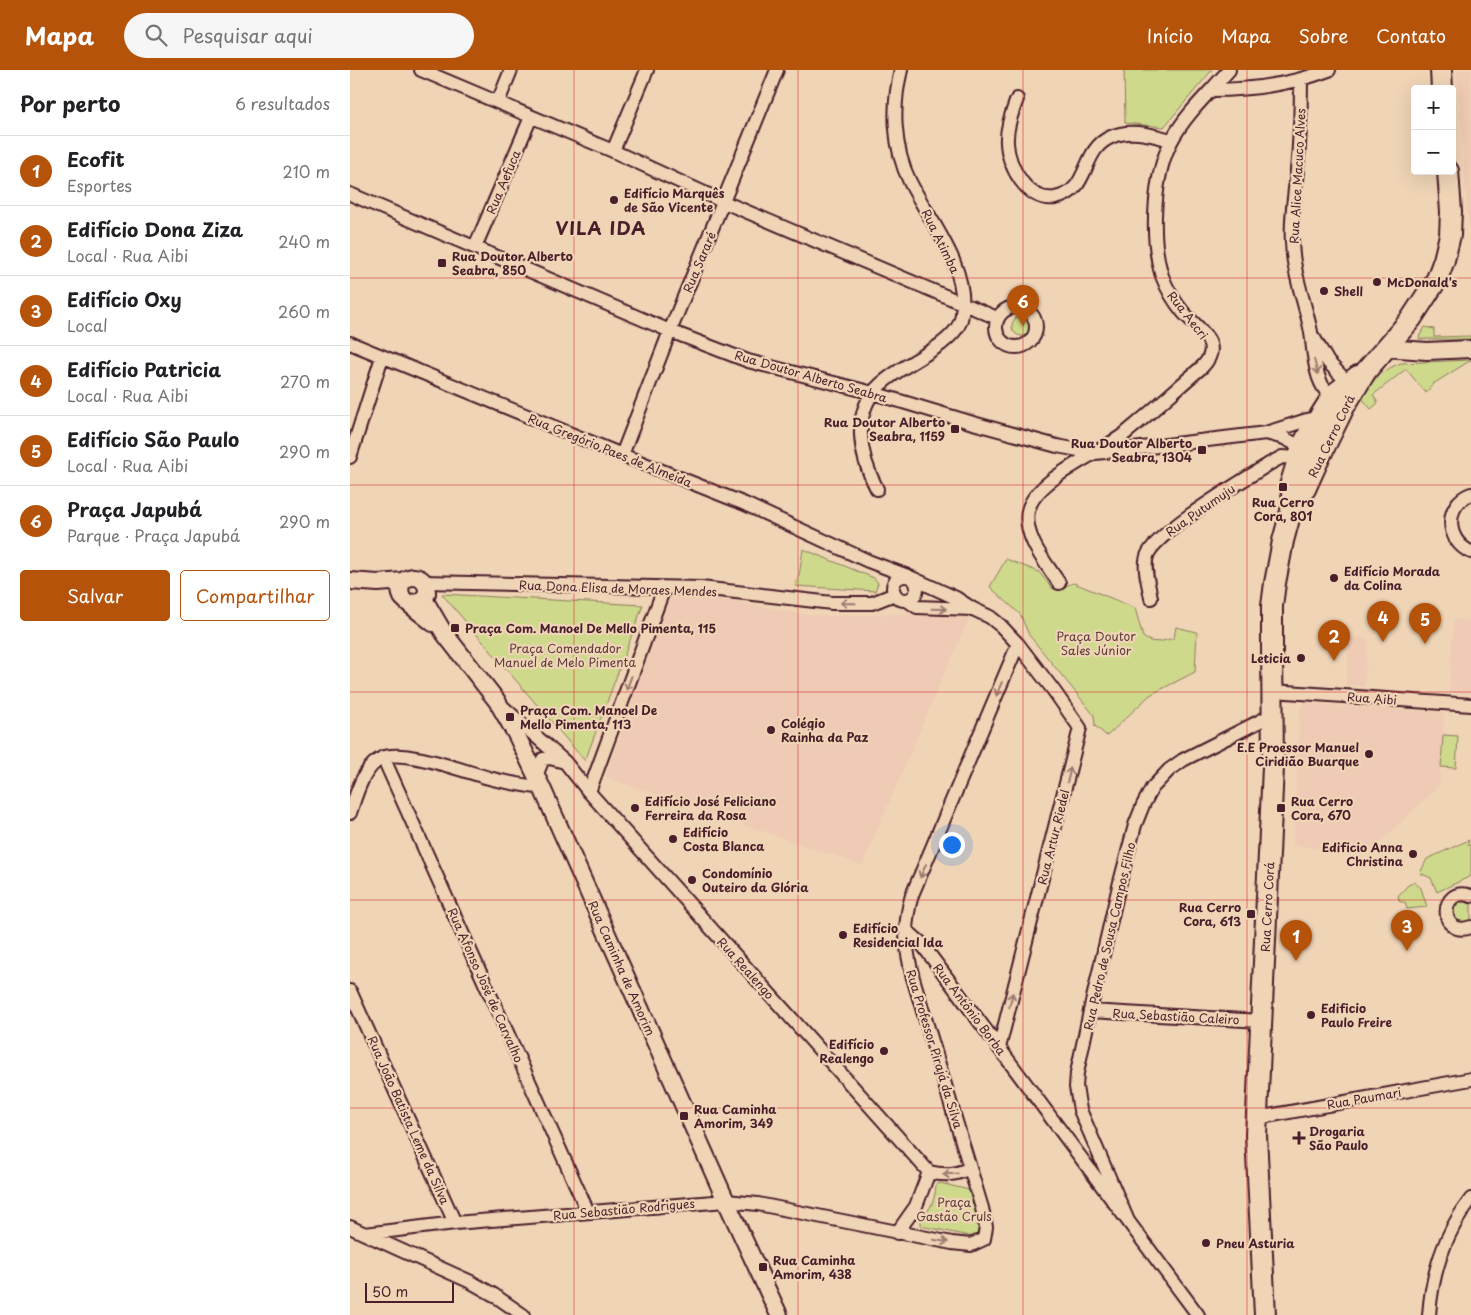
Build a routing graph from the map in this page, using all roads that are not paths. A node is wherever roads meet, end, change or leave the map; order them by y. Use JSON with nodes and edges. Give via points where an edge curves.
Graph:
{"nodes":[{"id":1,"x":421,"y":70,"type":"edge"},
{"id":2,"x":511,"y":70,"type":"edge"},
{"id":3,"x":647,"y":70,"type":"edge"},
{"id":4,"x":777,"y":70,"type":"edge"},
{"id":5,"x":901,"y":70,"type":"edge"},
{"id":6,"x":1228,"y":70,"type":"edge"},
{"id":7,"x":1329,"y":70,"type":"edge"},
{"id":8,"x":1441,"y":70,"type":"edge"},
{"id":9,"x":1301,"y":79,"type":"junction"},
{"id":10,"x":1442,"y":85,"type":"edge"},
{"id":11,"x":1211,"y":90,"type":"junction"},
{"id":12,"x":1017,"y":99,"type":"dead end"},
{"id":13,"x":498,"y":102,"type":"junction"},
{"id":14,"x":531,"y":117,"type":"junction"},
{"id":15,"x":1172,"y":140,"type":"junction"},
{"id":16,"x":613,"y":151,"type":"junction"},
{"id":17,"x":1448,"y":175,"type":"edge"},
{"id":18,"x":350,"y":194,"type":"edge"},
{"id":19,"x":724,"y":202,"type":"junction"},
{"id":20,"x":475,"y":247,"type":"junction"},
{"id":21,"x":962,"y":302,"type":"junction"},
{"id":22,"x":998,"y":318,"type":"dead end"},
{"id":23,"x":670,"y":331,"type":"junction"},
{"id":24,"x":1310,"y":332,"type":"junction"},
{"id":25,"x":350,"y":343,"type":"edge"},
{"id":26,"x":1386,"y":348,"type":"junction"},
{"id":27,"x":1471,"y":349,"type":"edge"},
{"id":28,"x":382,"y":357,"type":"junction"},
{"id":29,"x":873,"y":393,"type":"junction"},
{"id":30,"x":1344,"y":398,"type":"junction"},
{"id":31,"x":1319,"y":417,"type":"junction"},
{"id":32,"x":1266,"y":432,"type":"junction"},
{"id":33,"x":1095,"y":453,"type":"junction"},
{"id":34,"x":622,"y":456,"type":"junction"},
{"id":35,"x":1309,"y":456,"type":"junction"},
{"id":36,"x":350,"y":457,"type":"edge"},
{"id":37,"x":877,"y":489,"type":"dead end"},
{"id":38,"x":1471,"y":494,"type":"edge"},
{"id":39,"x":1471,"y":552,"type":"edge"},
{"id":40,"x":868,"y":561,"type":"junction"},
{"id":41,"x":910,"y":577,"type":"junction"},
{"id":42,"x":350,"y":581,"type":"edge"},
{"id":43,"x":1059,"y":583,"type":"dead end"},
{"id":44,"x":664,"y":588,"type":"junction"},
{"id":45,"x":415,"y":592,"type":"junction"},
{"id":46,"x":899,"y":592,"type":"junction"},
{"id":47,"x":1151,"y":598,"type":"dead end"},
{"id":48,"x":973,"y":609,"type":"junction"},
{"id":49,"x":1018,"y":644,"type":"junction"},
{"id":50,"x":1273,"y":691,"type":"junction"},
{"id":51,"x":497,"y":701,"type":"junction"},
{"id":52,"x":1471,"y":705,"type":"edge"},
{"id":53,"x":1274,"y":714,"type":"junction"},
{"id":54,"x":383,"y":757,"type":"junction"},
{"id":55,"x":565,"y":762,"type":"junction"},
{"id":56,"x":536,"y":775,"type":"junction"},
{"id":57,"x":518,"y":785,"type":"junction"},
{"id":58,"x":589,"y":792,"type":"junction"},
{"id":59,"x":350,"y":813,"type":"edge"},
{"id":60,"x":1468,"y":894,"type":"edge"},
{"id":61,"x":1471,"y":927,"type":"edge"},
{"id":62,"x":905,"y":929,"type":"junction"},
{"id":63,"x":350,"y":990,"type":"edge"},
{"id":64,"x":1090,"y":1011,"type":"junction"},
{"id":65,"x":1261,"y":1021,"type":"junction"},
{"id":66,"x":999,"y":1048,"type":"junction"},
{"id":67,"x":1471,"y":1079,"type":"edge"},
{"id":68,"x":1256,"y":1118,"type":"junction"},
{"id":69,"x":970,"y":1168,"type":"junction"},
{"id":70,"x":929,"y":1172,"type":"junction"},
{"id":71,"x":1471,"y":1199,"type":"edge"},
{"id":72,"x":726,"y":1201,"type":"junction"},
{"id":73,"x":588,"y":1212,"type":"junction"},
{"id":74,"x":1128,"y":1221,"type":"junction"},
{"id":75,"x":455,"y":1223,"type":"junction"},
{"id":76,"x":350,"y":1227,"type":"edge"},
{"id":77,"x":897,"y":1233,"type":"junction"},
{"id":78,"x":365,"y":1234,"type":"junction"},
{"id":79,"x":774,"y":1311,"type":"edge"},
{"id":80,"x":523,"y":1315,"type":"edge"},
{"id":81,"x":1198,"y":1315,"type":"edge"},
{"id":82,"x":1265,"y":1315,"type":"edge"},
{"id":83,"x":1429,"y":1315,"type":"edge"}],
"edges":[{"from":1,"to":13,"type":"street"},
{"from":2,"to":13,"type":"street"},
{"from":3,"to":16,"type":"street"},
{"from":4,"to":19,"type":"street","name":"Rua Sararé"},
{"from":5,"to":21,"type":"street","name":"Rua Atimba","via":[[896,121],[902,160],[909,180],[953,260]]},
{"from":6,"to":11,"type":"street","name":"Rua Aecri"},
{"from":7,"to":9,"type":"street"},
{"from":8,"to":10,"type":"main road"},
{"from":9,"to":11,"type":"street","via":[[1240,90]]},
{"from":9,"to":24,"type":"street","name":"Rua Alice Macuco Alves","via":[[1291,228],[1298,286]]},
{"from":11,"to":15,"type":"street","name":"Rua Aecri"},
{"from":12,"to":15,"type":"street","via":[[1008,133],[1009,153],[1021,180],[1035,194],[1046,198],[1061,196],[1076,188],[1094,150],[1100,142],[1116,134],[1141,133]]},
{"from":13,"to":14,"type":"street"},
{"from":14,"to":16,"type":"street"},
{"from":14,"to":20,"type":"street","name":"Rua Aefuca"},
{"from":15,"to":33,"type":"street","name":"Rua Aecri","via":[[1161,171],[1156,207],[1158,262],[1167,288],[1184,313],[1208,338],[1211,351],[1202,367],[1128,431]]},
{"from":16,"to":19,"type":"street"},
{"from":17,"to":26,"type":"main road","name":"Rua Cerro Corá","via":[[1450,235],[1444,260],[1425,299]]},
{"from":18,"to":20,"type":"street","name":"Rua Doutor Alberto Seabra"},
{"from":19,"to":21,"type":"street"},
{"from":19,"to":23,"type":"street","name":"Rua Sararé"},
{"from":20,"to":23,"type":"street","name":"Rua Doutor Alberto Seabra"},
{"from":21,"to":22,"type":"street"},
{"from":21,"to":29,"type":"street","name":"Rua Atimba","via":[[962,319],[949,338]]},
{"from":23,"to":29,"type":"street","name":"Rua Doutor Alberto Seabra","via":[[748,361]]},
{"from":23,"to":34,"type":"street","name":"Rua Sararé"},
{"from":24,"to":30,"type":"street","name":"Rua Alice Macuco Alves"},
{"from":24,"to":30,"type":"street","name":"Rua Alice Macuco Alves","one_way":true,"via":[[1323,387]]},
{"from":25,"to":28,"type":"street","name":"Rua Gregório Paes de Almeida"},
{"from":26,"to":27,"type":"street"},
{"from":26,"to":30,"type":"main road","name":"Rua Cerro Corá"},
{"from":28,"to":34,"type":"street","name":"Rua Gregório Paes de Almeida"},
{"from":28,"to":36,"type":"street"},
{"from":29,"to":33,"type":"street","name":"Rua Doutor Alberto Seabra","via":[[1016,435]]},
{"from":29,"to":37,"type":"street","name":"Rua Atimba","via":[[865,408],[861,441],[863,456]]},
{"from":30,"to":31,"type":"main road","name":"Rua Cerro Corá"},
{"from":30,"to":35,"type":"main road","name":"Rua Cerro Corá"},
{"from":31,"to":32,"type":"street","name":"Rua Doutor Alberto Seabra"},
{"from":31,"to":35,"type":"main road","name":"Rua Cerro Corá"},
{"from":32,"to":33,"type":"street","name":"Rua Doutor Alberto Seabra"},
{"from":32,"to":35,"type":"street","via":[[1284,438]]},
{"from":33,"to":43,"type":"street","name":"Rua Aecri","via":[[1044,487],[1028,511],[1032,539]]},
{"from":34,"to":40,"type":"street","name":"Rua Gregório Paes de Almeida","via":[[745,504]]},
{"from":35,"to":47,"type":"street","name":"Rua Putumuju","via":[[1282,457],[1269,464],[1162,536],[1147,554]]},
{"from":35,"to":50,"type":"main road","name":"Rua Cerro Corá","via":[[1290,486],[1294,500],[1272,606]]},
{"from":38,"to":39,"type":"street","via":[[1459,501],[1451,518],[1454,538]]},
{"from":40,"to":41,"type":"street","name":"Rua Gregório Paes de Almeida"},
{"from":40,"to":46,"type":"street","name":"Rua Gregório Paes de Almeida"},
{"from":41,"to":46,"type":"street","via":[[898,579]]},
{"from":41,"to":46,"type":"street","via":[[917,586],[912,598]]},
{"from":41,"to":48,"type":"street","name":"Rua Gregório Paes de Almeida"},
{"from":42,"to":45,"type":"street","name":"Rua Caminha de Amorim","via":[[378,583]]},
{"from":44,"to":45,"type":"street","name":"Rua Dona Elisa de Moraes Mendes","via":[[459,583]]},
{"from":46,"to":44,"type":"street","name":"Rua Dona Elisa de Moraes Mendes","one_way":true,"via":[[872,603],[832,603],[701,588]]},
{"from":44,"to":58,"type":"street","one_way":true},
{"from":45,"to":51,"type":"street","name":"Rua Caminha de Amorim"},
{"from":46,"to":48,"type":"street","name":"Rua Gregório Paes de Almeida","one_way":true,"via":[[916,607]]},
{"from":48,"to":49,"type":"street","name":"Rua Gregório Paes de Almeida","via":[[990,617]]},
{"from":49,"to":62,"type":"street","one_way":true,"via":[[912,895]]},
{"from":66,"to":49,"type":"street","name":"Rua Artur Riedel","one_way":true,"via":[[1080,728]]},
{"from":50,"to":52,"type":"street","name":"Rua Aibi"},
{"from":50,"to":53,"type":"main road","name":"Rua Cerro Corá"},
{"from":51,"to":55,"type":"street","name":"Rua Realengo"},
{"from":51,"to":56,"type":"street","name":"Rua Caminha de Amorim"},
{"from":53,"to":64,"type":"street","name":"Rua Pedro de Sousa Campos Filho","via":[[1183,760],[1152,788],[1135,826]]},
{"from":53,"to":65,"type":"main road","name":"Rua Cerro Corá"},
{"from":54,"to":57,"type":"street","via":[[421,759]]},
{"from":54,"to":59,"type":"street","via":[[373,764],[362,781]]},
{"from":54,"to":73,"type":"street","name":"Rua Afonso José de Carvalho"},
{"from":55,"to":56,"type":"street","via":[[544,759]]},
{"from":55,"to":58,"type":"street","name":"Rua Realengo"},
{"from":56,"to":57,"type":"street"},
{"from":56,"to":57,"type":"street"},
{"from":56,"to":72,"type":"street","name":"Rua Caminha de Amorim"},
{"from":58,"to":70,"type":"street","name":"Rua Realengo"},
{"from":60,"to":61,"type":"street","via":[[1457,896],[1446,907],[1447,918],[1454,926]]},
{"from":62,"to":66,"type":"street","name":"Rua Antônio Borba","via":[[921,943]]},
{"from":62,"to":69,"type":"street","name":"Rua Professor Pirajá da Silva","via":[[907,956]]},
{"from":63,"to":75,"type":"street","name":"Rua João Batista Leme da Silva"},
{"from":64,"to":65,"type":"street","name":"Rua Sebastião Caleiro"},
{"from":64,"to":74,"type":"street","name":"Rua Pedro de Sousa Campos Filho","via":[[1077,1073],[1077,1097]]},
{"from":65,"to":68,"type":"main road","name":"Rua Cerro Corá"},
{"from":66,"to":74,"type":"street","name":"Rua Antônio Borba"},
{"from":67,"to":68,"type":"street","name":"Rua Paumari"},
{"from":68,"to":82,"type":"main road","name":"Rua Cerro Corá"},
{"from":69,"to":70,"type":"street","one_way":true,"via":[[948,1175]]},
{"from":77,"to":69,"type":"street","one_way":true,"via":[[966,1245],[974,1245],[984,1239],[986,1228]]},
{"from":70,"to":77,"type":"street","via":[[916,1206]]},
{"from":71,"to":83,"type":"street","via":[[1452,1227],[1440,1256]]},
{"from":72,"to":73,"type":"street","name":"Rua Sebastião Rodrigues"},
{"from":72,"to":77,"type":"street","name":"Rua Sebastião Rodrigues","via":[[758,1204]]},
{"from":72,"to":79,"type":"street","name":"Rua Caminha de Amorim"},
{"from":73,"to":75,"type":"street","name":"Rua Sebastião Rodrigues"},
{"from":74,"to":81,"type":"street","name":"Rua Antônio Borba"},
{"from":75,"to":78,"type":"street","name":"Rua Sebastião Rodrigues"},
{"from":76,"to":78,"type":"street"},
{"from":78,"to":80,"type":"street","via":[[470,1282]]}]}
